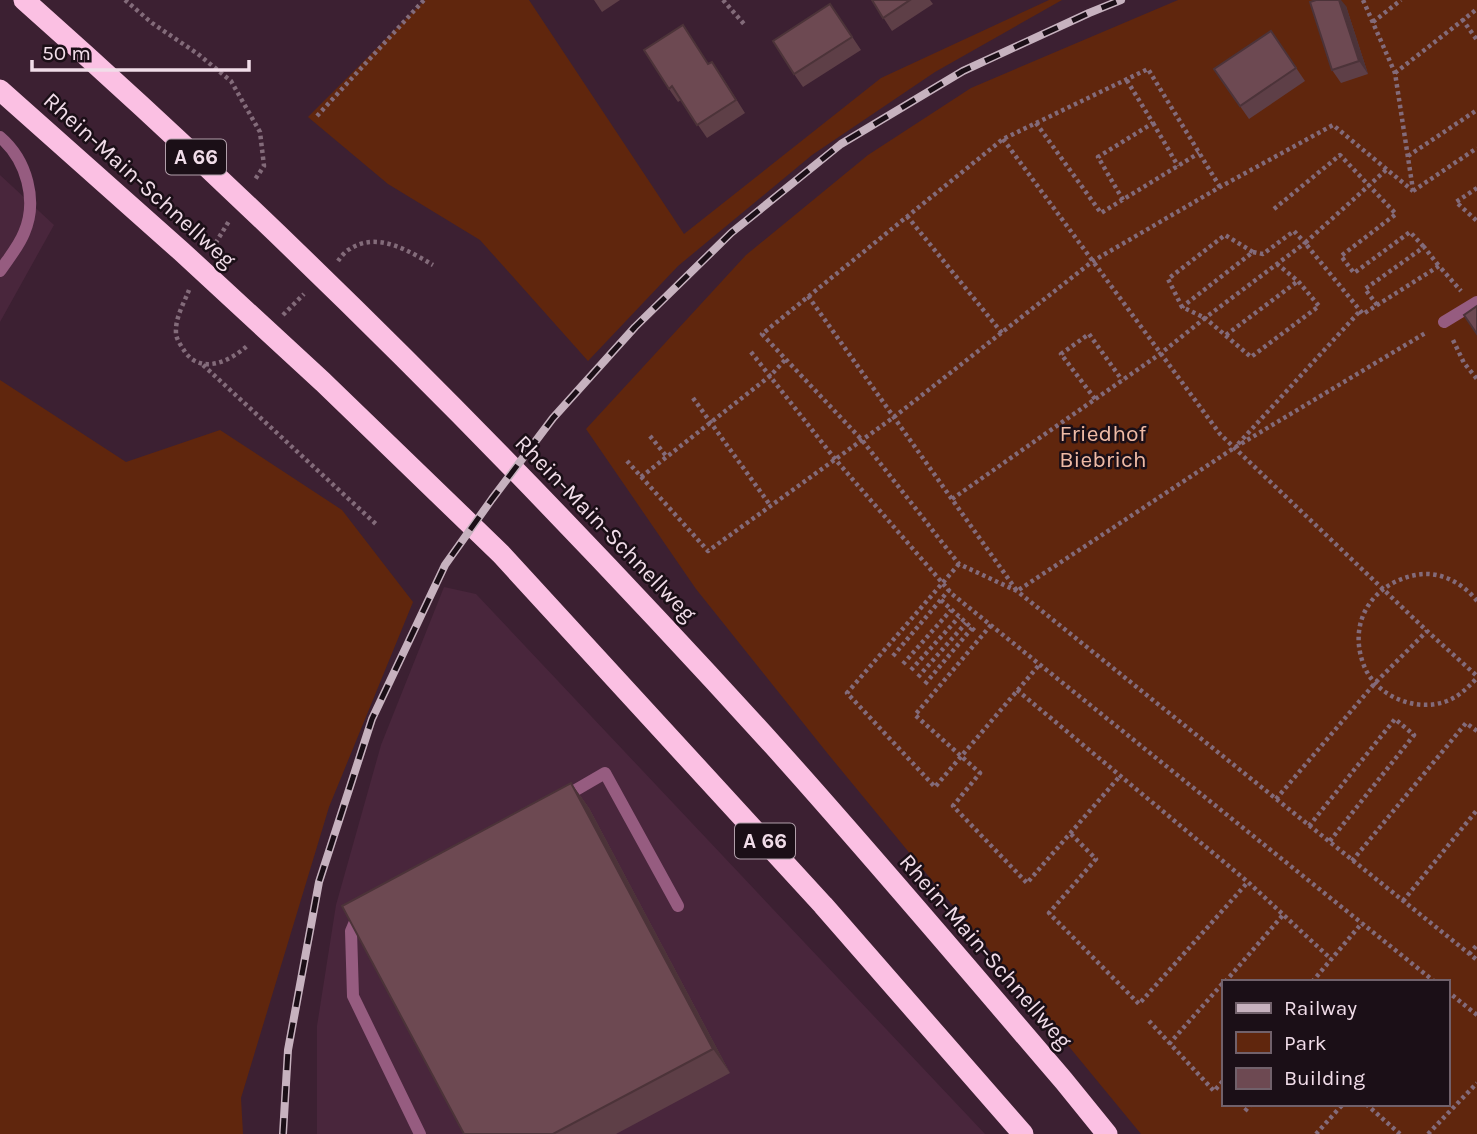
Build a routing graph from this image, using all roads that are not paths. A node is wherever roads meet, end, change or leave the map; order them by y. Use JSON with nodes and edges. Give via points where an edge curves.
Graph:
{"nodes":[{"id":1,"x":24,"y":0,"type":"edge"},
{"id":2,"x":0,"y":90,"type":"edge"},
{"id":3,"x":0,"y":138,"type":"edge"},
{"id":4,"x":0,"y":271,"type":"edge"},
{"id":5,"x":1475,"y":303,"type":"edge"},
{"id":6,"x":1444,"y":321,"type":"road end"},
{"id":7,"x":556,"y":800,"type":"edge"},
{"id":8,"x":373,"y":901,"type":"edge"},
{"id":9,"x":678,"y":905,"type":"dead end"},
{"id":10,"x":420,"y":1134,"type":"edge"},
{"id":11,"x":1023,"y":1134,"type":"edge"},
{"id":12,"x":1107,"y":1134,"type":"edge"}],
"edges":[{"from":1,"to":12,"type":"highway","name":"Rhein-Main-Schnellweg","number":"A 66","via":[[363,317],[542,498],[775,748]]},
{"from":2,"to":11,"type":"highway","name":"Rhein-Main-Schnellweg","number":"A 66","via":[[323,382],[501,554],[823,905]]},
{"from":3,"to":4,"type":"lane","via":[[24,169],[31,201],[24,233]]},
{"from":5,"to":6,"type":"lane"},
{"from":7,"to":9,"type":"lane","via":[[606,774]]},
{"from":8,"to":10,"type":"lane","via":[[361,908],[351,931],[353,996]]}]}
